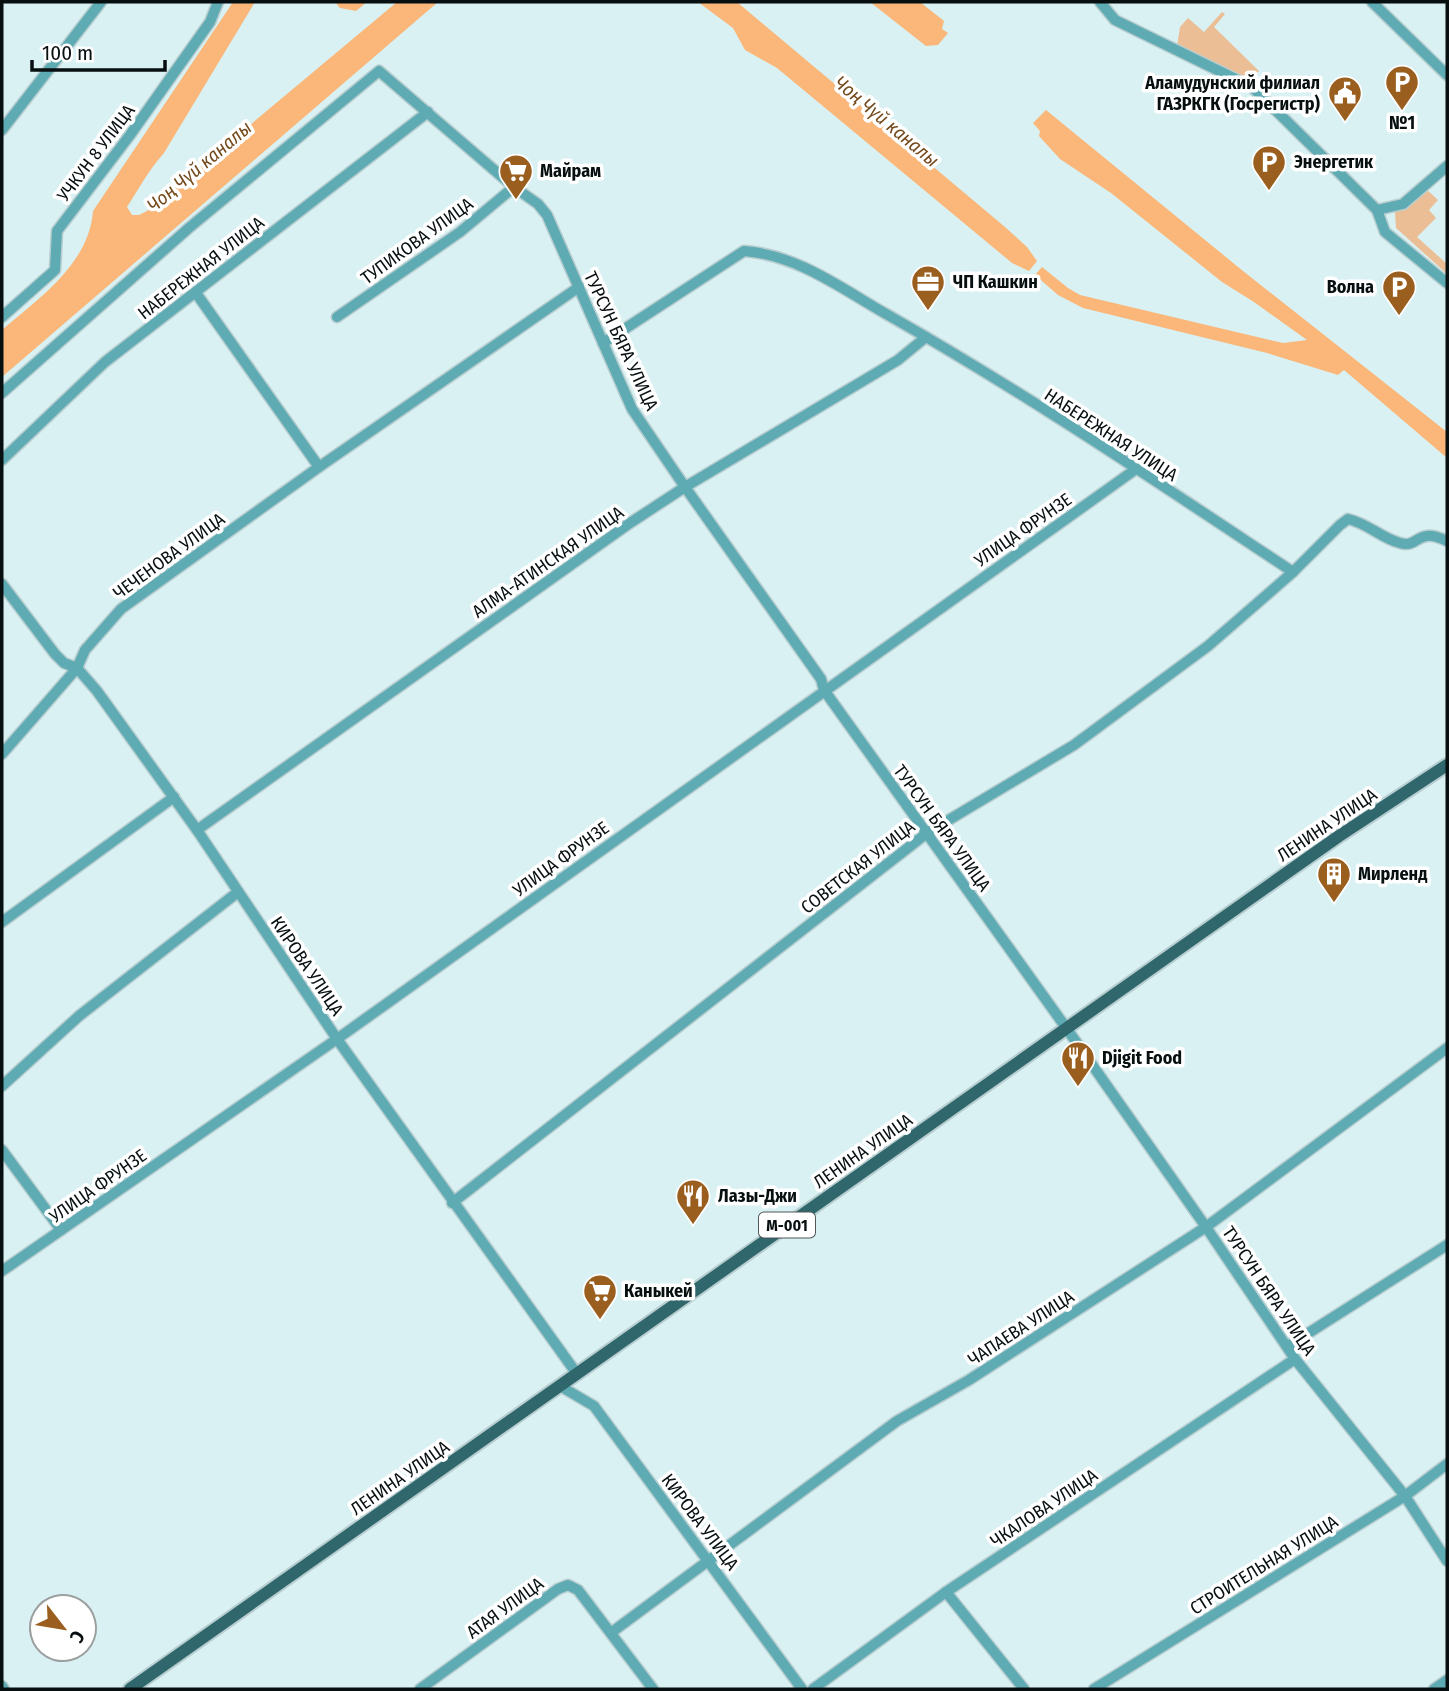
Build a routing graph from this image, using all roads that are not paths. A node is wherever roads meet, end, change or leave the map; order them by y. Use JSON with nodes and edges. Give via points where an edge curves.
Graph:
{"nodes":[{"id":1,"x":101,"y":2,"type":"edge"},
{"id":2,"x":218,"y":2,"type":"edge"},
{"id":3,"x":1100,"y":2,"type":"edge"},
{"id":4,"x":1372,"y":2,"type":"edge"},
{"id":5,"x":1447,"y":75,"type":"edge"},
{"id":6,"x":429,"y":112,"type":"junction"},
{"id":7,"x":2,"y":130,"type":"edge"},
{"id":8,"x":1447,"y":166,"type":"edge"},
{"id":9,"x":514,"y":187,"type":"junction"},
{"id":10,"x":1377,"y":210,"type":"junction"},
{"id":11,"x":1447,"y":283,"type":"edge"},
{"id":12,"x":579,"y":287,"type":"junction"},
{"id":13,"x":196,"y":293,"type":"junction"},
{"id":14,"x":2,"y":317,"type":"edge"},
{"id":15,"x":337,"y":317,"type":"dead end"},
{"id":16,"x":926,"y":337,"type":"junction"},
{"id":17,"x":603,"y":343,"type":"junction"},
{"id":18,"x":2,"y":393,"type":"edge"},
{"id":19,"x":2,"y":460,"type":"edge"},
{"id":20,"x":319,"y":467,"type":"junction"},
{"id":21,"x":1136,"y":469,"type":"junction"},
{"id":22,"x":685,"y":487,"type":"junction"},
{"id":23,"x":1447,"y":541,"type":"edge"},
{"id":24,"x":1293,"y":572,"type":"junction"},
{"id":25,"x":2,"y":584,"type":"edge"},
{"id":26,"x":77,"y":668,"type":"junction"},
{"id":27,"x":824,"y":690,"type":"junction"},
{"id":28,"x":2,"y":754,"type":"edge"},
{"id":29,"x":1447,"y":765,"type":"edge"},
{"id":30,"x":174,"y":797,"type":"junction"},
{"id":31,"x":197,"y":830,"type":"junction"},
{"id":32,"x":926,"y":833,"type":"junction"},
{"id":33,"x":239,"y":892,"type":"junction"},
{"id":34,"x":2,"y":922,"type":"edge"},
{"id":35,"x":1067,"y":1029,"type":"junction"},
{"id":36,"x":337,"y":1039,"type":"junction"},
{"id":37,"x":1447,"y":1048,"type":"edge"},
{"id":38,"x":2,"y":1086,"type":"edge"},
{"id":39,"x":2,"y":1150,"type":"edge"},
{"id":40,"x":452,"y":1203,"type":"junction"},
{"id":41,"x":1206,"y":1227,"type":"junction"},
{"id":42,"x":61,"y":1230,"type":"junction"},
{"id":43,"x":1447,"y":1245,"type":"edge"},
{"id":44,"x":2,"y":1271,"type":"edge"},
{"id":45,"x":1288,"y":1346,"type":"junction"},
{"id":46,"x":1295,"y":1359,"type":"junction"},
{"id":47,"x":577,"y":1374,"type":"junction"},
{"id":48,"x":560,"y":1386,"type":"junction"},
{"id":49,"x":1447,"y":1464,"type":"edge"},
{"id":50,"x":1405,"y":1496,"type":"junction"},
{"id":51,"x":709,"y":1560,"type":"junction"},
{"id":52,"x":1447,"y":1561,"type":"edge"},
{"id":53,"x":946,"y":1592,"type":"junction"},
{"id":54,"x":612,"y":1632,"type":"junction"},
{"id":55,"x":1447,"y":1680,"type":"edge"},
{"id":56,"x":130,"y":1689,"type":"edge"},
{"id":57,"x":420,"y":1689,"type":"edge"},
{"id":58,"x":653,"y":1689,"type":"edge"},
{"id":59,"x":802,"y":1689,"type":"edge"},
{"id":60,"x":813,"y":1689,"type":"edge"},
{"id":61,"x":1024,"y":1689,"type":"edge"},
{"id":62,"x":1094,"y":1689,"type":"edge"},
{"id":63,"x":1434,"y":1689,"type":"edge"}],
"edges":[{"from":1,"to":7,"type":"street"},
{"from":2,"to":14,"type":"street","name":"УЧКУН 8 УЛИЦА","via":[[194,45],[57,232],[55,270]]},
{"from":3,"to":10,"type":"street","via":[[1115,20],[1252,87]]},
{"from":4,"to":5,"type":"street"},
{"from":6,"to":9,"type":"street","name":"ТУРСУН БЯРА УЛИЦА"},
{"from":6,"to":13,"type":"street","name":"НАБЕРЕЖНАЯ УЛИЦА"},
{"from":6,"to":18,"type":"street","name":"ТУРСУН БЯРА УЛИЦА","via":[[379,71],[190,227]]},
{"from":8,"to":10,"type":"street","via":[[1403,204]]},
{"from":9,"to":12,"type":"street","name":"ТУРСУН БЯРА УЛИЦА","via":[[547,215]]},
{"from":9,"to":15,"type":"street","name":"ТУПИКОВА УЛИЦА","via":[[460,232]]},
{"from":10,"to":11,"type":"street","via":[[1385,232]]},
{"from":12,"to":17,"type":"street","name":"ТУРСУН БЯРА УЛИЦА"},
{"from":12,"to":20,"type":"street","name":"ЧЕЧЕНОВА УЛИЦА"},
{"from":13,"to":19,"type":"street","name":"НАБЕРЕЖНАЯ УЛИЦА","via":[[105,362]]},
{"from":13,"to":20,"type":"street"},
{"from":16,"to":17,"type":"street","name":"НАБЕРЕЖНАЯ УЛИЦА","via":[[793,261],[744,251]]},
{"from":16,"to":21,"type":"street","name":"НАБЕРЕЖНАЯ УЛИЦА"},
{"from":16,"to":22,"type":"street","name":"АЛМА-АТИНСКАЯ УЛИЦА","via":[[898,360]]},
{"from":17,"to":22,"type":"street","name":"ТУРСУН БЯРА УЛИЦА","via":[[632,409]]},
{"from":20,"to":26,"type":"street","name":"ЧЕЧЕНОВА УЛИЦА","via":[[121,609],[85,650]]},
{"from":21,"to":24,"type":"street","name":"НАБЕРЕЖНАЯ УЛИЦА"},
{"from":21,"to":27,"type":"street","name":"УЛИЦА ФРУНЗЕ"},
{"from":22,"to":27,"type":"street","name":"ТУРСУН БЯРА УЛИЦА","via":[[821,679]]},
{"from":22,"to":31,"type":"street","name":"АЛМА-АТИНСКАЯ УЛИЦА"},
{"from":23,"to":24,"type":"street","via":[[1433,534],[1401,544],[1363,522],[1348,519]]},
{"from":24,"to":32,"type":"street","name":"СОВЕТСКАЯ УЛИЦА","via":[[1208,646],[1074,745]]},
{"from":25,"to":26,"type":"street","name":"КИРОВА УЛИЦА","via":[[55,654]]},
{"from":26,"to":28,"type":"street","name":"ЧЕЧЕНОВА УЛИЦА"},
{"from":26,"to":30,"type":"street","name":"КИРОВА УЛИЦА"},
{"from":27,"to":32,"type":"street","name":"ТУРСУН БЯРА УЛИЦА"},
{"from":27,"to":36,"type":"street","name":"УЛИЦА ФРУНЗЕ"},
{"from":29,"to":35,"type":"main road","name":"ЛЕНИНА УЛИЦА","number":"М-001"},
{"from":30,"to":31,"type":"street","name":"КИРОВА УЛИЦА"},
{"from":30,"to":34,"type":"street"},
{"from":31,"to":33,"type":"street","name":"КИРОВА УЛИЦА"},
{"from":32,"to":35,"type":"street","name":"ТУРСУН БЯРА УЛИЦА"},
{"from":32,"to":40,"type":"street","name":"СОВЕТСКАЯ УЛИЦА"},
{"from":33,"to":36,"type":"street","name":"КИРОВА УЛИЦА"},
{"from":33,"to":38,"type":"street","via":[[79,1016]]},
{"from":35,"to":41,"type":"street","name":"ТУРСУН БЯРА УЛИЦА"},
{"from":35,"to":47,"type":"main road","name":"ЛЕНИНА УЛИЦА","number":"М-001"},
{"from":36,"to":40,"type":"street","name":"КИРОВА УЛИЦА"},
{"from":36,"to":42,"type":"street","name":"УЛИЦА ФРУНЗЕ"},
{"from":37,"to":41,"type":"street","name":"ЧАПАЕВА УЛИЦА"},
{"from":39,"to":42,"type":"street"},
{"from":40,"to":47,"type":"street","name":"КИРОВА УЛИЦА"},
{"from":41,"to":45,"type":"street","name":"ТУРСУН БЯРА УЛИЦА"},
{"from":41,"to":51,"type":"street","name":"ЧАПАЕВА УЛИЦА","via":[[969,1380],[897,1421]]},
{"from":42,"to":44,"type":"street","name":"УЛИЦА ФРУНЗЕ"},
{"from":43,"to":45,"type":"street"},
{"from":45,"to":46,"type":"street","name":"ТУРСУН БЯРА УЛИЦА"},
{"from":46,"to":50,"type":"street","name":"ТУРСУН БЯРА УЛИЦА"},
{"from":46,"to":53,"type":"street","name":"ЧКАЛОВА УЛИЦА"},
{"from":47,"to":48,"type":"main road","name":"ЛЕНИНА УЛИЦА","number":"М-001"},
{"from":48,"to":51,"type":"street","name":"КИРОВА УЛИЦА","via":[[594,1406]]},
{"from":48,"to":56,"type":"main road","name":"ЛЕНИНА УЛИЦА","number":"М-001"},
{"from":49,"to":50,"type":"street","name":"СТРОИТЕЛЬНАЯ УЛИЦА"},
{"from":50,"to":52,"type":"street","name":"ТУРСУН БЯРА УЛИЦА"},
{"from":50,"to":62,"type":"street","name":"СТРОИТЕЛЬНАЯ УЛИЦА"},
{"from":51,"to":54,"type":"street","name":"ЧАПАЕВА УЛИЦА"},
{"from":51,"to":59,"type":"street","name":"КИРОВА УЛИЦА"},
{"from":53,"to":60,"type":"street","name":"ЧКАЛОВА УЛИЦА"},
{"from":53,"to":61,"type":"street"},
{"from":54,"to":57,"type":"street","name":"АТАЯ УЛИЦА","via":[[578,1590],[568,1585]]},
{"from":54,"to":58,"type":"street","name":"АТАЯ УЛИЦА"},
{"from":55,"to":63,"type":"street"}]}
